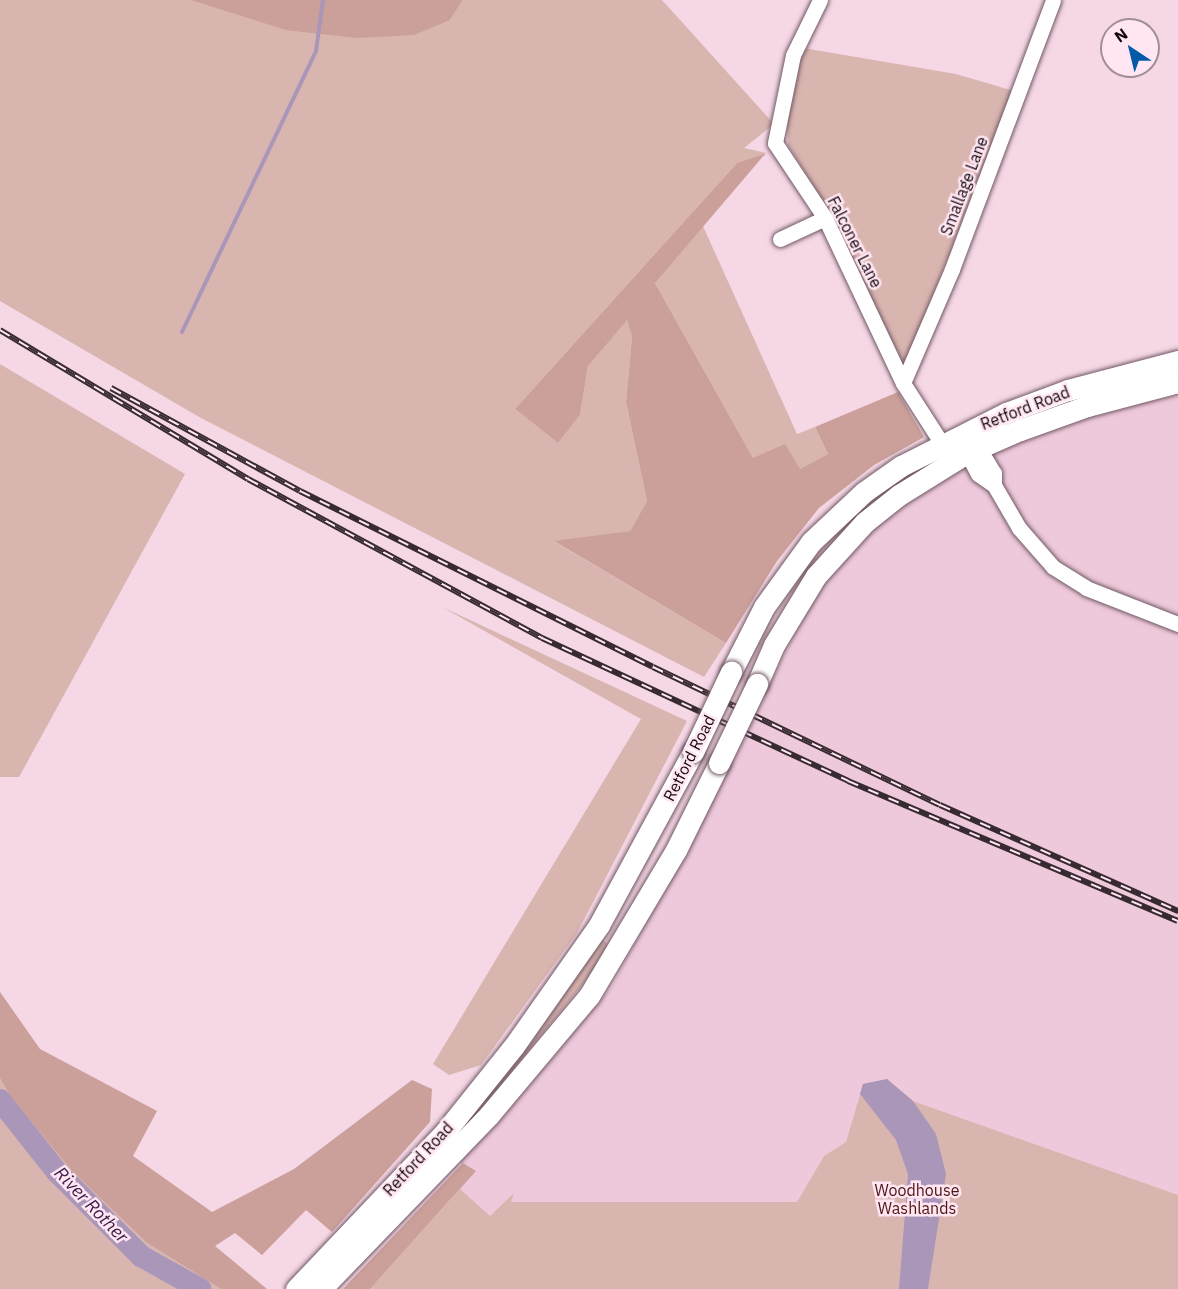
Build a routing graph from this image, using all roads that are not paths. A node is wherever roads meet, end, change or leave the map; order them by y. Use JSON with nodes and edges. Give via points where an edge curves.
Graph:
{"nodes":[{"id":1,"x":820,"y":0,"type":"edge"},
{"id":2,"x":1053,"y":0,"type":"edge"},
{"id":3,"x":825,"y":218,"type":"junction"},
{"id":4,"x":780,"y":239,"type":"dead end"},
{"id":5,"x":1178,"y":361,"type":"edge"},
{"id":6,"x":1178,"y":382,"type":"edge"},
{"id":7,"x":903,"y":383,"type":"junction"},
{"id":8,"x":962,"y":433,"type":"junction"},
{"id":9,"x":942,"y":442,"type":"junction"},
{"id":10,"x":966,"y":454,"type":"junction"},
{"id":11,"x":1178,"y":624,"type":"edge"},
{"id":12,"x":296,"y":1289,"type":"edge"},
{"id":13,"x":321,"y":1289,"type":"edge"}],
"edges":[{"from":1,"to":3,"type":"street","name":"Falconer Lane","via":[[793,55],[775,139]]},
{"from":2,"to":7,"type":"street","name":"Smallage Lane","via":[[952,269]]},
{"from":3,"to":4,"type":"street"},
{"from":3,"to":7,"type":"street","name":"Falconer Lane"},
{"from":5,"to":8,"type":"main road","name":"Retford Road","via":[[1068,390]]},
{"from":6,"to":10,"type":"main road","name":"Retford Road","via":[[1087,406]]},
{"from":7,"to":9,"type":"street","name":"Falconer Lane"},
{"from":8,"to":9,"type":"main road","name":"Retford Road"},
{"from":8,"to":10,"type":"street"},
{"from":9,"to":10,"type":"street","name":"Falconer Lane"},
{"from":9,"to":12,"type":"main road","name":"Retford Road","bridge":true,"via":[[864,492],[816,536],[764,607],[693,752],[599,925],[514,1046],[445,1132]]},
{"from":10,"to":11,"type":"street","name":"Falconer Lane","via":[[994,473],[994,485],[1020,528],[1053,567],[1086,588]]},
{"from":10,"to":13,"type":"main road","name":"Retford Road","bridge":true,"via":[[899,495],[839,548],[794,610],[676,850],[589,996],[489,1115]]}]}
